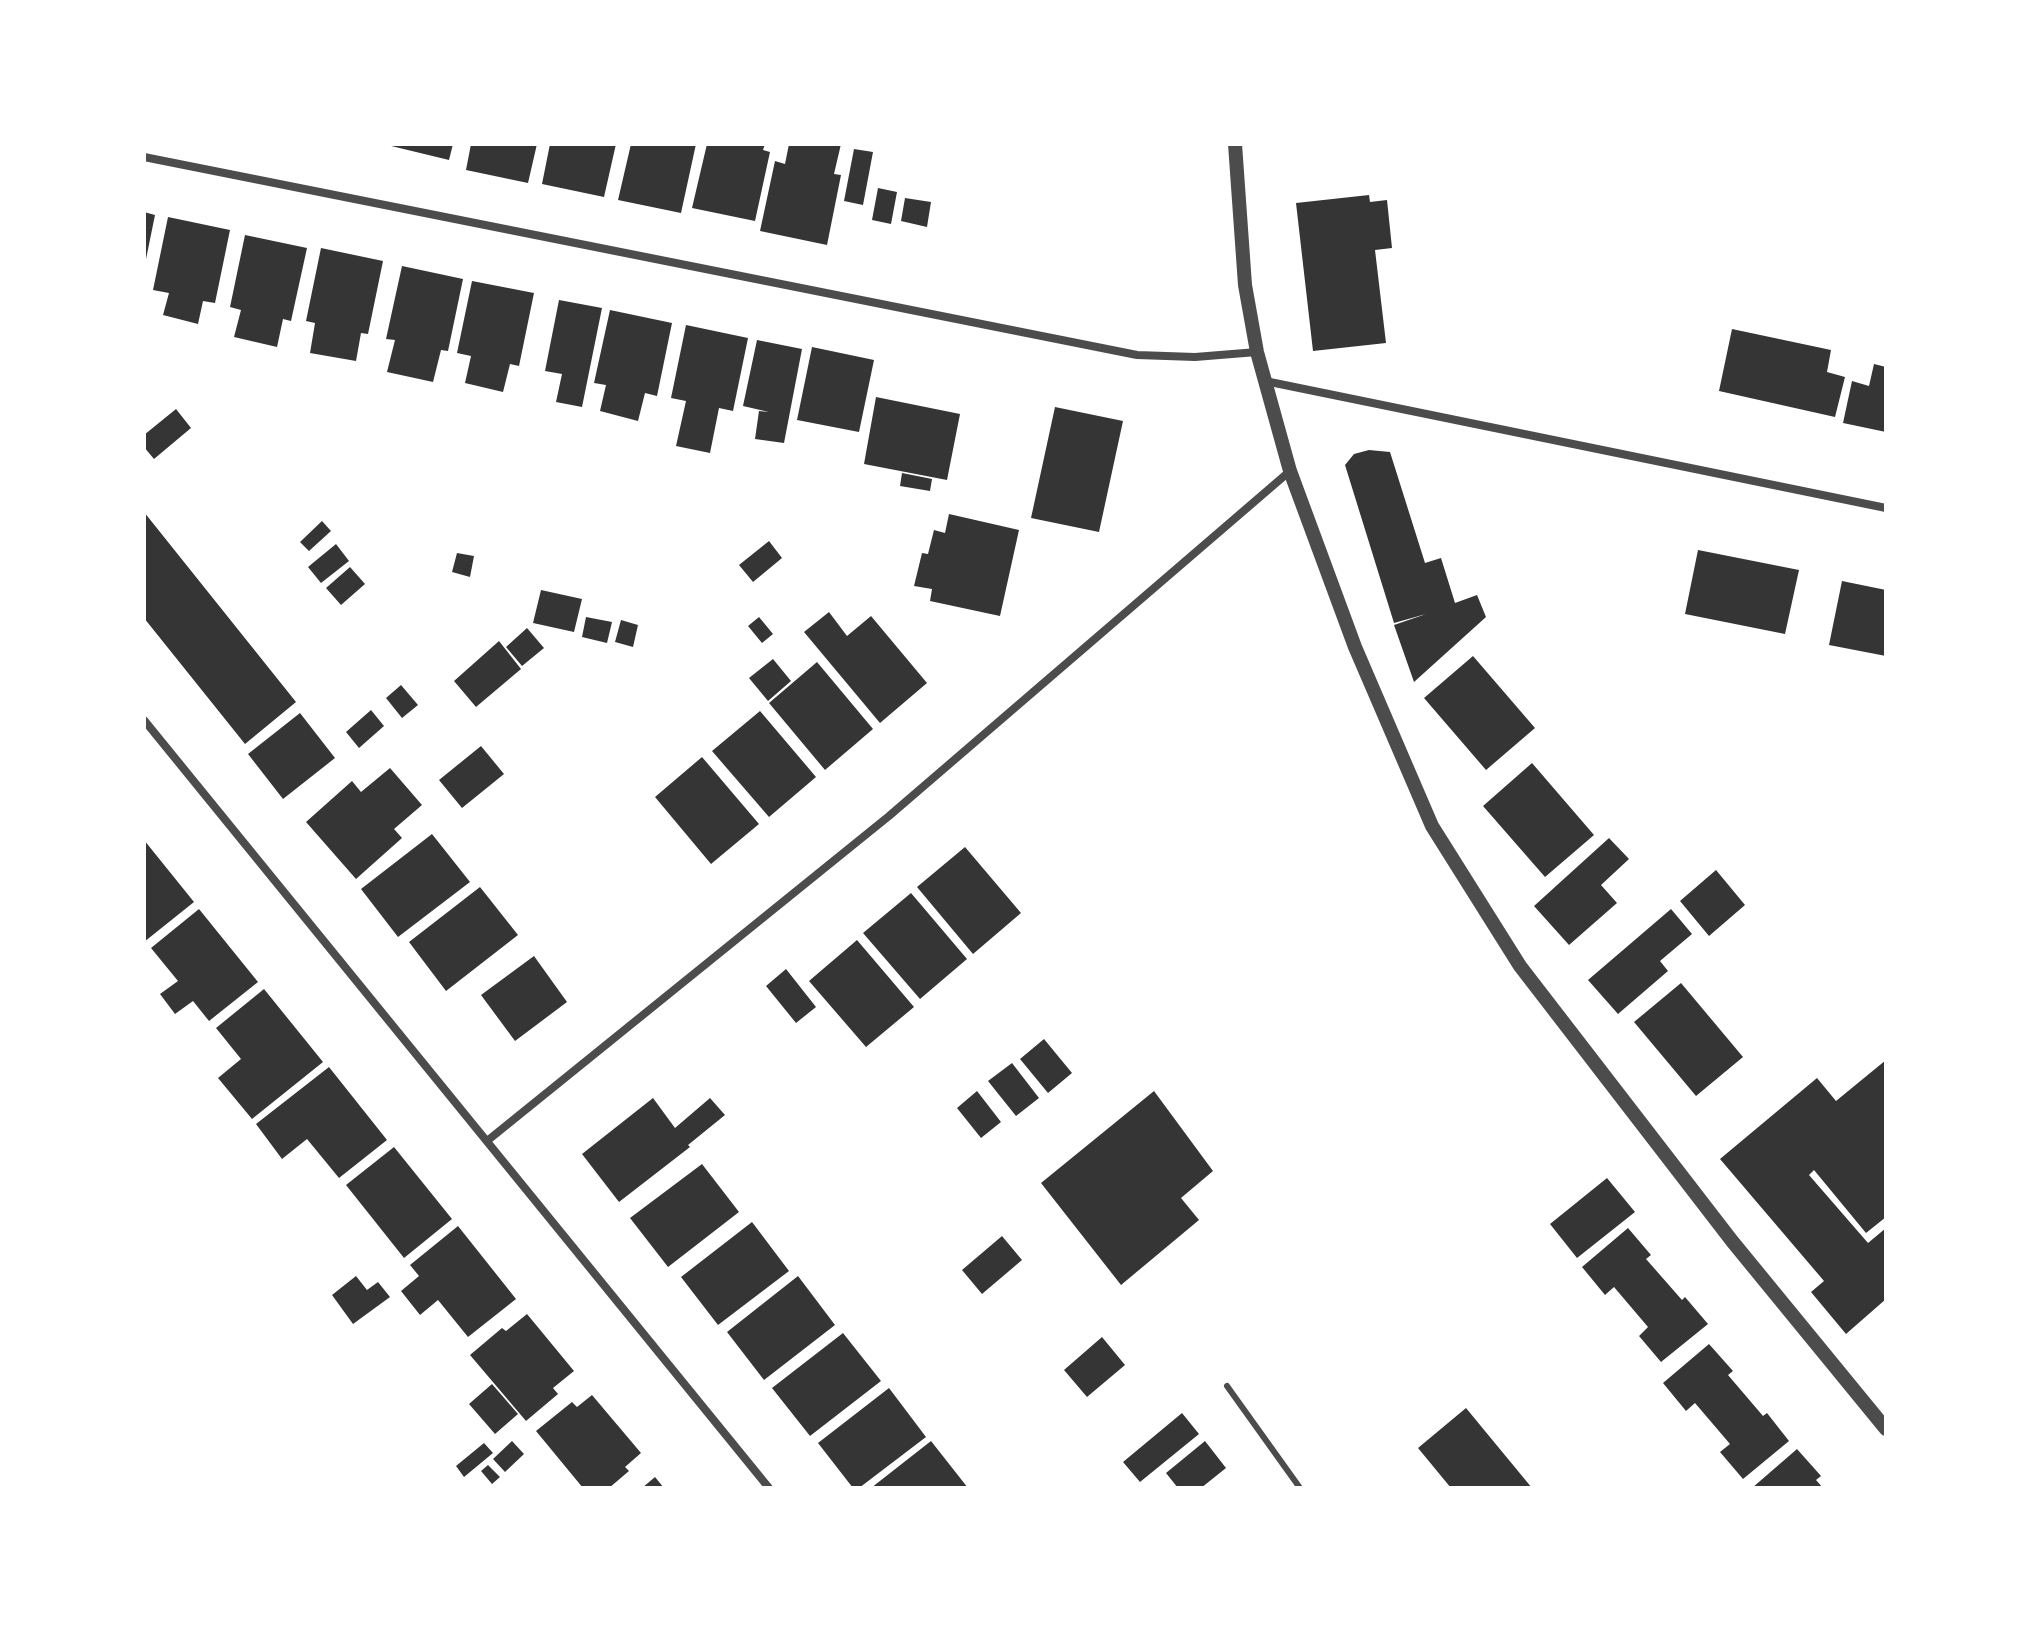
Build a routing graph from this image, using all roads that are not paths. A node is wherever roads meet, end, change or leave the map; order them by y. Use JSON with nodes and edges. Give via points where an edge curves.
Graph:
{"nodes":[{"id":1,"x":1235,"y":144,"type":"edge"},
{"id":2,"x":144,"y":157,"type":"edge"},
{"id":3,"x":1257,"y":352,"type":"junction"},
{"id":4,"x":1265,"y":381,"type":"junction"},
{"id":5,"x":1290,"y":471,"type":"junction"},
{"id":6,"x":1886,"y":508,"type":"edge"},
{"id":7,"x":144,"y":720,"type":"edge"},
{"id":8,"x":487,"y":1141,"type":"junction"},
{"id":9,"x":1227,"y":1386,"type":"dead end"},
{"id":10,"x":1886,"y":1429,"type":"edge"},
{"id":11,"x":769,"y":1488,"type":"edge"},
{"id":12,"x":1300,"y":1488,"type":"edge"}],
"edges":[{"from":1,"to":3,"type":"street","via":[[1245,285]]},
{"from":2,"to":3,"type":"street","via":[[1137,355]]},
{"from":3,"to":4,"type":"street"},
{"from":4,"to":5,"type":"street"},
{"from":4,"to":6,"type":"street"},
{"from":5,"to":8,"type":"street","via":[[889,816]]},
{"from":5,"to":10,"type":"street","via":[[1355,647],[1432,826],[1470,890],[1529,978],[1732,1241]]},
{"from":7,"to":8,"type":"street"},
{"from":8,"to":11,"type":"street"},
{"from":9,"to":12,"type":"lane"}]}
